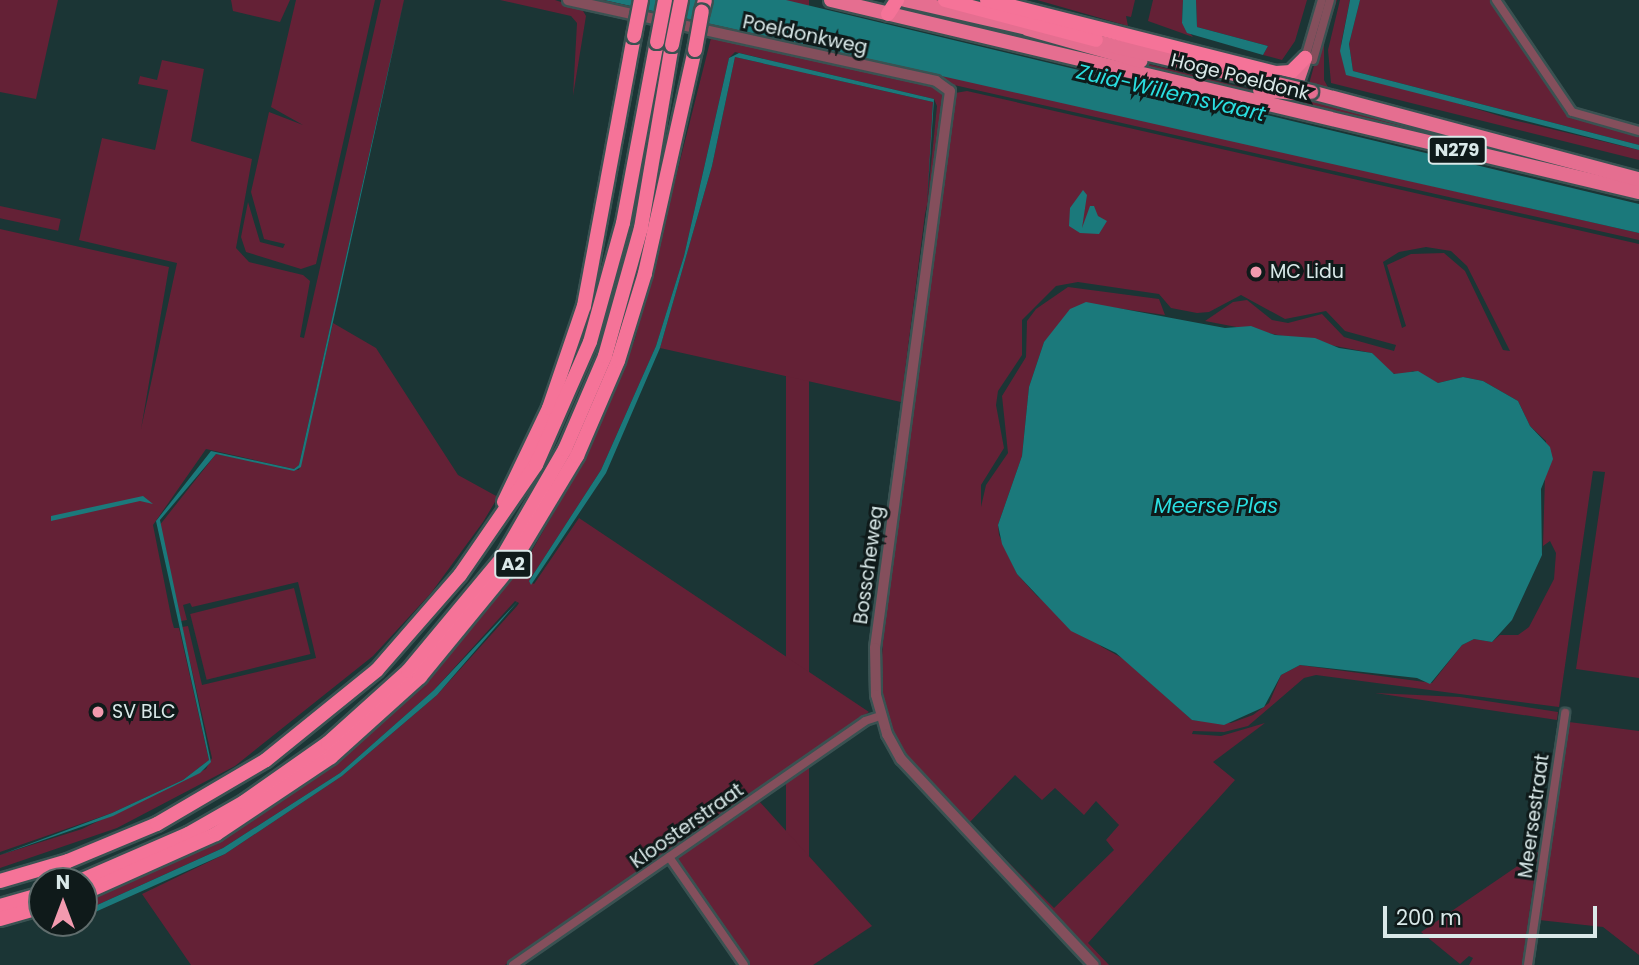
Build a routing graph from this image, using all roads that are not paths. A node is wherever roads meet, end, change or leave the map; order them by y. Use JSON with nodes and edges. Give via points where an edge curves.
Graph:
{"nodes":[{"id":1,"x":568,"y":0,"type":"edge"},
{"id":2,"x":641,"y":0,"type":"edge"},
{"id":3,"x":665,"y":0,"type":"edge"},
{"id":4,"x":681,"y":0,"type":"edge"},
{"id":5,"x":705,"y":0,"type":"edge"},
{"id":6,"x":831,"y":0,"type":"edge"},
{"id":7,"x":897,"y":0,"type":"edge"},
{"id":8,"x":905,"y":0,"type":"edge"},
{"id":9,"x":945,"y":0,"type":"edge"},
{"id":10,"x":987,"y":0,"type":"edge"},
{"id":11,"x":1322,"y":0,"type":"edge"},
{"id":12,"x":1331,"y":0,"type":"edge"},
{"id":13,"x":1496,"y":0,"type":"edge"},
{"id":14,"x":887,"y":7,"type":"edge"},
{"id":15,"x":1028,"y":29,"type":"junction"},
{"id":16,"x":1096,"y":40,"type":"junction"},
{"id":17,"x":1309,"y":59,"type":"junction"},
{"id":18,"x":950,"y":91,"type":"joint"},
{"id":19,"x":1276,"y":106,"type":"junction"},
{"id":20,"x":1639,"y":131,"type":"edge"},
{"id":21,"x":1639,"y":179,"type":"edge"},
{"id":22,"x":1639,"y":192,"type":"edge"},
{"id":23,"x":482,"y":547,"type":"junction"},
{"id":24,"x":1564,"y":713,"type":"dead end"},
{"id":25,"x":880,"y":716,"type":"junction"},
{"id":26,"x":669,"y":857,"type":"junction"},
{"id":27,"x":98,"y":873,"type":"edge"},
{"id":28,"x":0,"y":881,"type":"edge"},
{"id":29,"x":98,"y":887,"type":"edge"},
{"id":30,"x":28,"y":898,"type":"edge"},
{"id":31,"x":0,"y":906,"type":"edge"},
{"id":32,"x":28,"y":911,"type":"edge"},
{"id":33,"x":0,"y":919,"type":"edge"},
{"id":34,"x":513,"y":965,"type":"edge"},
{"id":35,"x":744,"y":965,"type":"edge"},
{"id":36,"x":1094,"y":965,"type":"edge"},
{"id":37,"x":1528,"y":965,"type":"edge"}],
"edges":[{"from":1,"to":18,"type":"street","name":"Poeldonkweg","via":[[936,81]]},
{"from":2,"to":23,"type":"highway","number":"A2","bridge":true,"via":[[596,257],[577,331],[537,436]]},
{"from":3,"to":23,"type":"highway","number":"A2","bridge":true,"via":[[621,232],[600,316],[536,465]]},
{"from":4,"to":27,"type":"highway","number":"A2","bridge":true,"via":[[641,228],[614,332],[565,449],[502,558],[408,671],[328,743],[266,788],[200,827]]},
{"from":5,"to":29,"type":"highway","number":"A2","bridge":true,"via":[[645,273],[618,361],[551,504],[492,593],[420,677],[331,757],[216,834]]},
{"from":6,"to":14,"type":"highway","name":"Hoge Poeldonk","number":"N279"},
{"from":7,"to":14,"type":"highway"},
{"from":8,"to":15,"type":"highway","name":"Hoge Poeldonk","number":"N279"},
{"from":9,"to":16,"type":"highway","number":"N279"},
{"from":10,"to":17,"type":"highway","via":[[1276,73],[1291,72]]},
{"from":11,"to":17,"type":"street"},
{"from":12,"to":17,"type":"street"},
{"from":13,"to":20,"type":"street","via":[[1572,112]]},
{"from":14,"to":19,"type":"highway","name":"Hoge Poeldonk","number":"N279"},
{"from":15,"to":16,"type":"highway","name":"Hoge Poeldonk","number":"N279"},
{"from":15,"to":17,"type":"highway","number":"N279","via":[[1095,50],[1285,95],[1296,90]]},
{"from":16,"to":21,"type":"highway","name":"Hoge Poeldonk","number":"N279","bridge":true},
{"from":17,"to":19,"type":"highway","via":[[1301,100]]},
{"from":18,"to":25,"type":"street","name":"Bosscheweg","via":[[875,648]]},
{"from":19,"to":22,"type":"highway","name":"Hoge Poeldonk","number":"N279"},
{"from":23,"to":28,"type":"highway","number":"A2","via":[[438,604],[377,670],[267,760],[157,824],[68,861]]},
{"from":24,"to":37,"type":"street","name":"Meersestraat"},
{"from":25,"to":26,"type":"street","name":"Kloosterstraat","via":[[864,721]]},
{"from":25,"to":36,"type":"street","name":"Bosscheweg","via":[[901,759]]},
{"from":26,"to":34,"type":"street","name":"Kloosterstraat"},
{"from":26,"to":35,"type":"street"},
{"from":30,"to":31,"type":"highway"},
{"from":32,"to":33,"type":"highway"}]}
